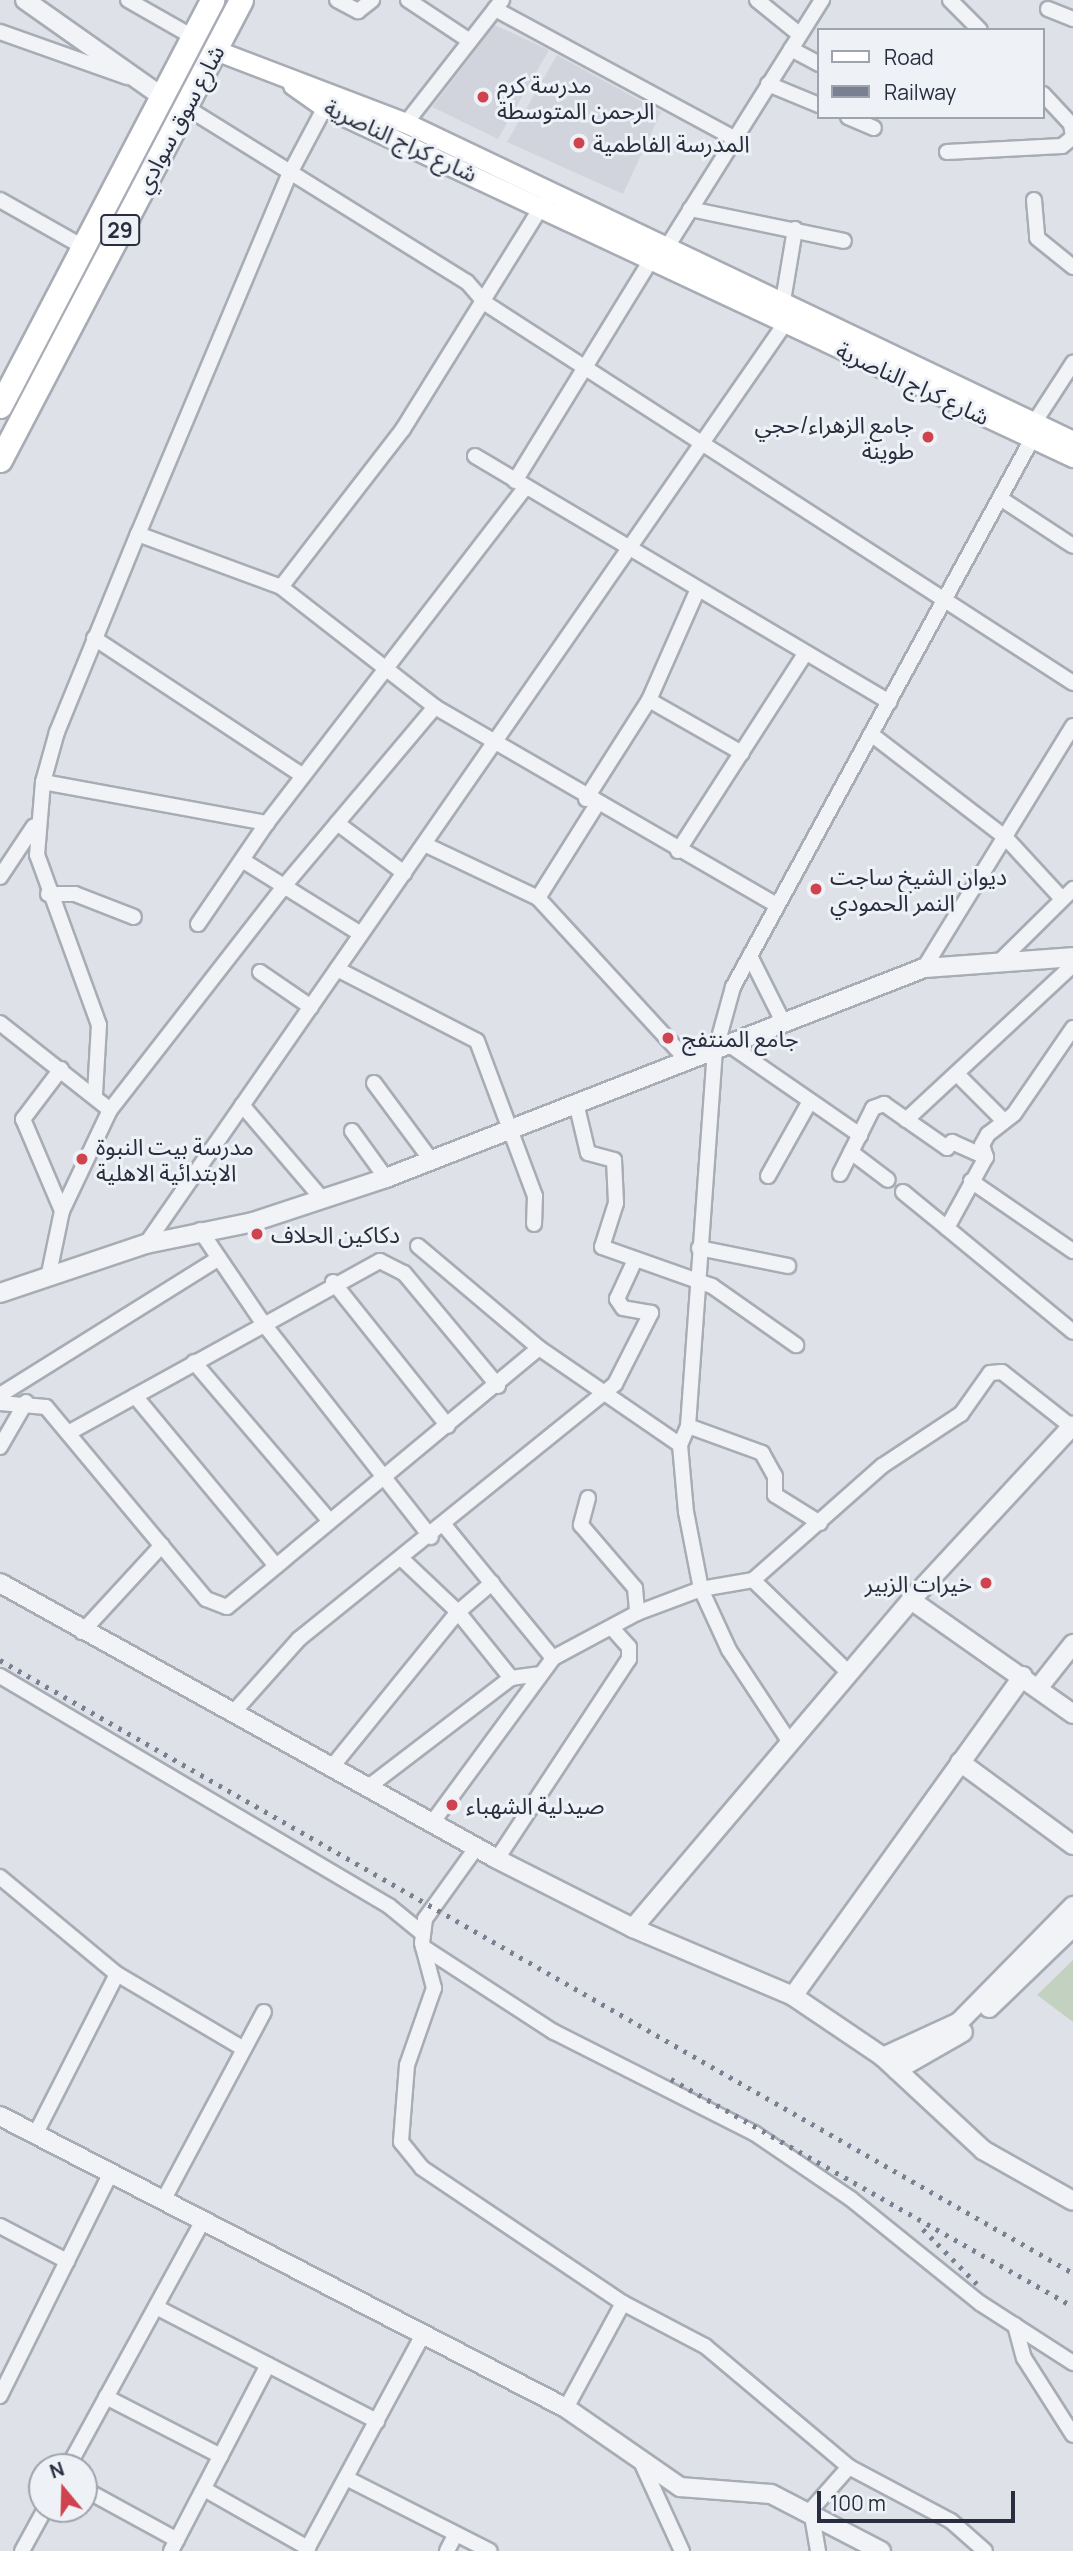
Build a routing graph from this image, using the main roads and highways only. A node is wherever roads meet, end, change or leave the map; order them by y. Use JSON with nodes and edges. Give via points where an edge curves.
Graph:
{"nodes":[{"id":1,"x":212,"y":0,"type":"edge"},
{"id":2,"x":241,"y":0,"type":"edge"},
{"id":3,"x":215,"y":50,"type":"junction"},
{"id":4,"x":287,"y":80,"type":"junction"},
{"id":5,"x":174,"y":102,"type":"junction"},
{"id":6,"x":0,"y":406,"type":"edge"},
{"id":7,"x":1033,"y":431,"type":"junction"},
{"id":8,"x":1073,"y":441,"type":"edge"},
{"id":9,"x":1073,"y":457,"type":"edge"},
{"id":10,"x":0,"y":460,"type":"edge"}],
"edges":[{"from":1,"to":5,"type":"main road","name":"شارع سوق سوادي","number":"29","via":[[193,37]]},
{"from":2,"to":3,"type":"main road","name":"شارع سوق سوادي","number":"29"},
{"from":3,"to":4,"type":"main road"},
{"from":3,"to":5,"type":"main road","name":"شارع سوق سوادي","number":"29"},
{"from":4,"to":7,"type":"main road","name":"شارع كراج الناصرية","via":[[325,107],[543,204],[786,322]]},
{"from":4,"to":7,"type":"main road","name":"شارع كراج الناصرية","via":[[330,89],[405,123],[783,301]]},
{"from":5,"to":6,"type":"main road","name":"شارع سوق سوادي","number":"29","via":[[85,248]]},
{"from":5,"to":10,"type":"main road","name":"شارع سوق سوادي","number":"29"},
{"from":7,"to":8,"type":"main road","name":"شارع كراج الناصرية"},
{"from":7,"to":9,"type":"main road","name":"شارع كراج الناصرية"}]}
